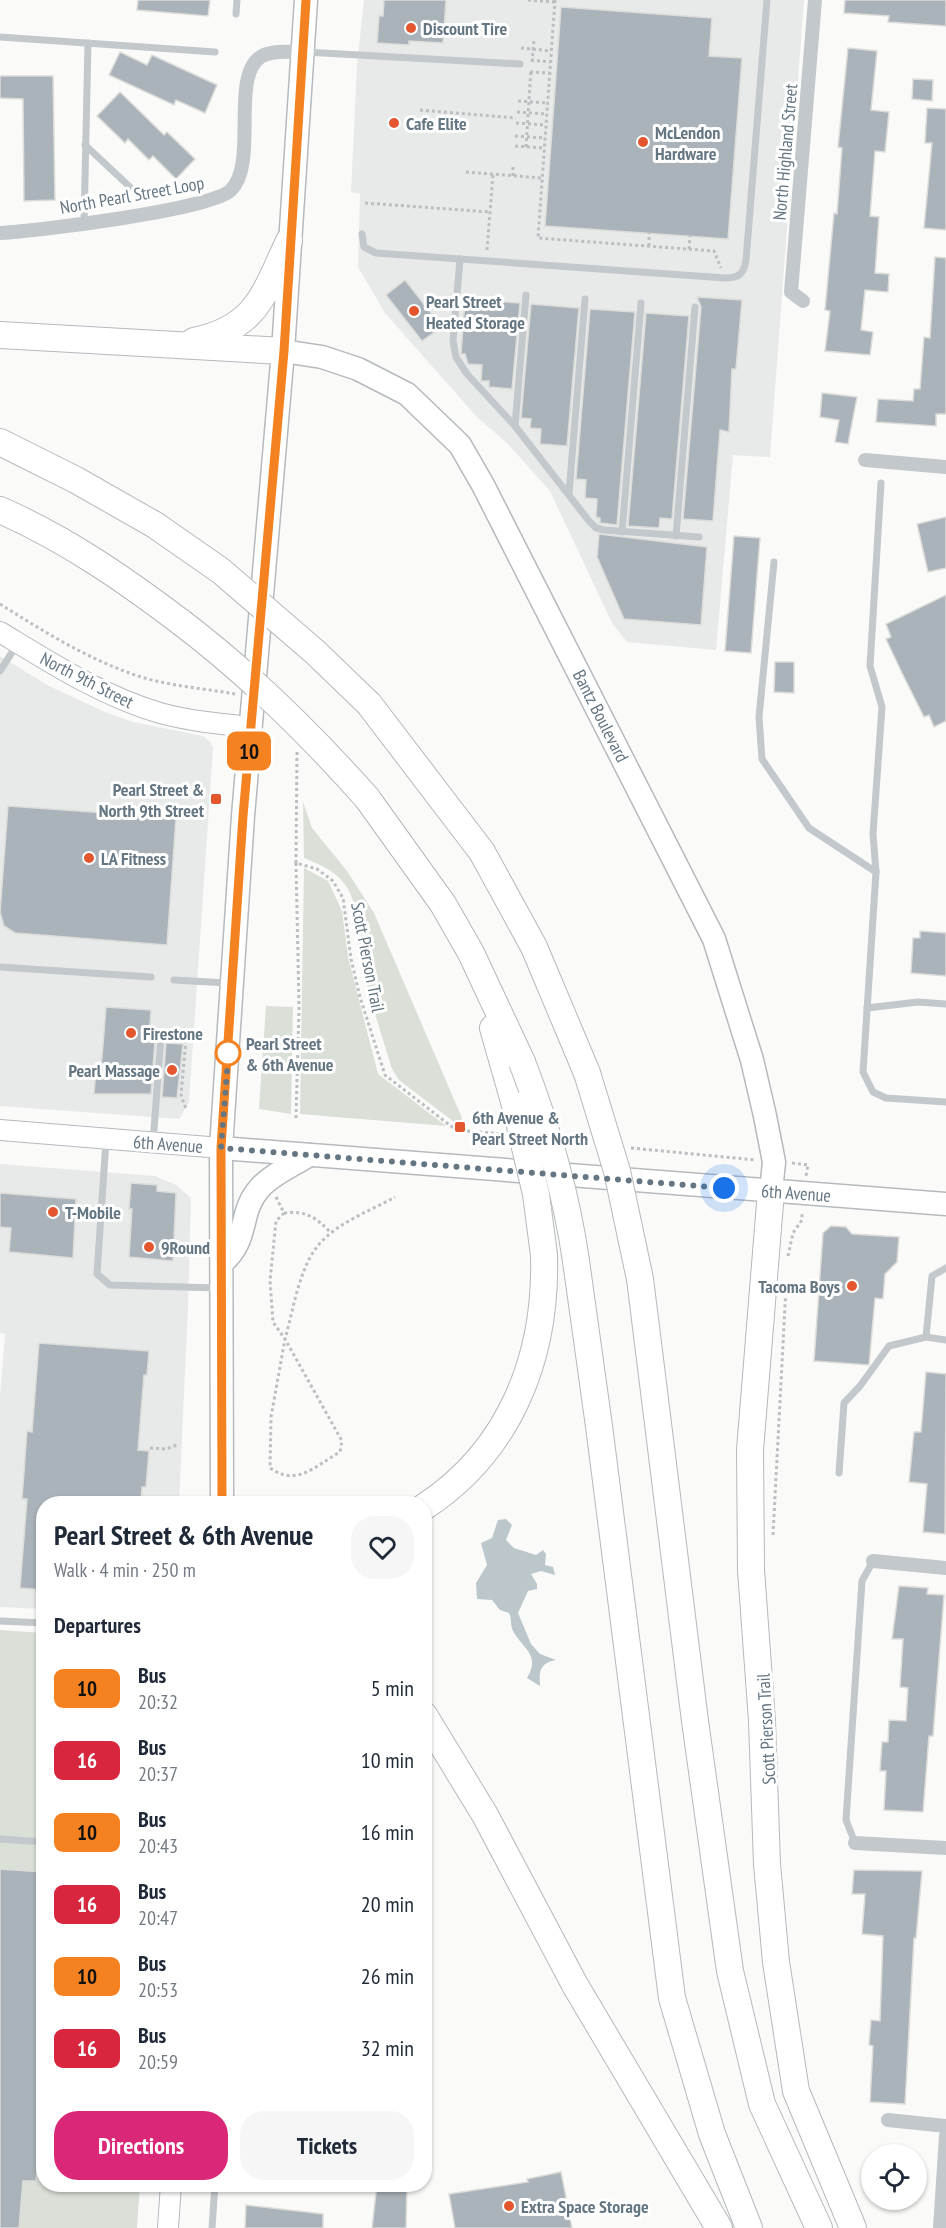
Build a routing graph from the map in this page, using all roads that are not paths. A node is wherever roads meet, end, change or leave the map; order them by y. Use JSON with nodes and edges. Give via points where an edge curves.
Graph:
{"nodes":[{"id":1,"x":237,"y":0,"type":"edge"},
{"id":2,"x":306,"y":0,"type":"edge"},
{"id":3,"x":767,"y":0,"type":"edge"},
{"id":4,"x":815,"y":0,"type":"edge"},
{"id":5,"x":236,"y":14,"type":"dead end"},
{"id":6,"x":0,"y":37,"type":"edge"},
{"id":7,"x":88,"y":43,"type":"junction"},
{"id":8,"x":215,"y":52,"type":"dead end"},
{"id":9,"x":302,"y":52,"type":"junction"},
{"id":10,"x":520,"y":65,"type":"road end"},
{"id":11,"x":85,"y":146,"type":"junction"},
{"id":12,"x":130,"y":187,"type":"dead end"},
{"id":13,"x":84,"y":224,"type":"junction"},
{"id":14,"x":0,"y":233,"type":"edge"},
{"id":15,"x":362,"y":234,"type":"dead end"},
{"id":16,"x":289,"y":241,"type":"junction"},
{"id":17,"x":459,"y":260,"type":"junction"},
{"id":18,"x":526,"y":295,"type":"dead end"},
{"id":19,"x":585,"y":299,"type":"dead end"},
{"id":20,"x":803,"y":301,"type":"dead end"},
{"id":21,"x":641,"y":303,"type":"dead end"},
{"id":22,"x":695,"y":307,"type":"dead end"},
{"id":23,"x":0,"y":336,"type":"edge"},
{"id":24,"x":170,"y":346,"type":"junction"},
{"id":25,"x":284,"y":351,"type":"junction"},
{"id":26,"x":515,"y":426,"type":"junction"},
{"id":27,"x":0,"y":442,"type":"edge"},
{"id":28,"x":865,"y":460,"type":"dead end"},
{"id":29,"x":946,"y":467,"type":"edge"},
{"id":30,"x":881,"y":483,"type":"dead end"},
{"id":31,"x":569,"y":494,"type":"junction"},
{"id":32,"x":0,"y":510,"type":"edge"},
{"id":33,"x":622,"y":532,"type":"junction"},
{"id":34,"x":676,"y":536,"type":"junction"},
{"id":35,"x":699,"y":537,"type":"dead end"},
{"id":36,"x":774,"y":562,"type":"dead end"},
{"id":37,"x":0,"y":632,"type":"edge"},
{"id":38,"x":18,"y":643,"type":"junction"},
{"id":39,"x":0,"y":671,"type":"edge"},
{"id":40,"x":250,"y":727,"type":"junction"},
{"id":41,"x":876,"y":872,"type":"junction"},
{"id":42,"x":471,"y":953,"type":"junction"},
{"id":43,"x":0,"y":967,"type":"edge"},
{"id":44,"x":152,"y":977,"type":"dead end"},
{"id":45,"x":174,"y":980,"type":"dead end"},
{"id":46,"x":233,"y":984,"type":"junction"},
{"id":47,"x":946,"y":1004,"type":"edge"},
{"id":48,"x":867,"y":1008,"type":"junction"},
{"id":49,"x":170,"y":1038,"type":"road end"},
{"id":50,"x":946,"y":1102,"type":"edge"},
{"id":51,"x":0,"y":1130,"type":"edge"},
{"id":52,"x":106,"y":1139,"type":"junction"},
{"id":53,"x":153,"y":1143,"type":"junction"},
{"id":54,"x":221,"y":1148,"type":"junction"},
{"id":55,"x":309,"y":1155,"type":"junction"},
{"id":56,"x":771,"y":1191,"type":"junction"},
{"id":57,"x":946,"y":1204,"type":"edge"},
{"id":58,"x":222,"y":1263,"type":"junction"},
{"id":59,"x":946,"y":1268,"type":"edge"},
{"id":60,"x":222,"y":1288,"type":"junction"},
{"id":61,"x":926,"y":1337,"type":"junction"},
{"id":62,"x":946,"y":1340,"type":"edge"},
{"id":63,"x":839,"y":1473,"type":"dead end"},
{"id":64,"x":222,"y":1496,"type":"edge"},
{"id":65,"x":432,"y":1501,"type":"edge"},
{"id":66,"x":873,"y":1561,"type":"joint"},
{"id":67,"x":946,"y":1568,"type":"edge"},
{"id":68,"x":0,"y":1621,"type":"edge"},
{"id":69,"x":36,"y":1623,"type":"edge"},
{"id":70,"x":432,"y":1728,"type":"edge"},
{"id":71,"x":0,"y":1839,"type":"edge"},
{"id":72,"x":36,"y":1841,"type":"edge"},
{"id":73,"x":855,"y":1843,"type":"joint"},
{"id":74,"x":946,"y":1848,"type":"edge"},
{"id":75,"x":888,"y":2120,"type":"dead end"},
{"id":76,"x":946,"y":2126,"type":"edge"},
{"id":77,"x":946,"y":2136,"type":"edge"},
{"id":78,"x":170,"y":2192,"type":"edge"},
{"id":79,"x":214,"y":2192,"type":"edge"},
{"id":80,"x":168,"y":2228,"type":"edge"},
{"id":81,"x":212,"y":2228,"type":"edge"},
{"id":82,"x":719,"y":2228,"type":"edge"},
{"id":83,"x":749,"y":2228,"type":"edge"},
{"id":84,"x":819,"y":2228,"type":"edge"},
{"id":85,"x":852,"y":2228,"type":"edge"},
{"id":86,"x":940,"y":2228,"type":"edge"}],
"edges":[{"from":1,"to":5,"type":"lane"},
{"from":2,"to":9,"type":"main road"},
{"from":3,"to":17,"type":"lane","via":[[742,274],[725,278]]},
{"from":4,"to":20,"type":"street","name":"North Highland Street","via":[[791,292]]},
{"from":6,"to":7,"type":"lane"},
{"from":7,"to":8,"type":"lane"},
{"from":7,"to":11,"type":"lane"},
{"from":9,"to":10,"type":"lane"},
{"from":9,"to":13,"type":"street","name":"North Pearl Street Loop","via":[[269,53],[254,63],[248,82],[240,171],[229,192],[204,202]]},
{"from":9,"to":16,"type":"main road"},
{"from":11,"to":12,"type":"lane"},
{"from":11,"to":13,"type":"lane"},
{"from":13,"to":14,"type":"street","name":"North Pearl Street Loop"},
{"from":15,"to":17,"type":"lane","via":[[363,245],[373,253]]},
{"from":16,"to":24,"type":"highway","via":[[249,317],[220,335]]},
{"from":16,"to":25,"type":"main road"},
{"from":17,"to":26,"type":"lane","via":[[455,354],[467,374]]},
{"from":18,"to":26,"type":"lane"},
{"from":19,"to":31,"type":"lane"},
{"from":21,"to":33,"type":"lane"},
{"from":22,"to":34,"type":"lane"},
{"from":23,"to":24,"type":"highway"},
{"from":24,"to":25,"type":"highway"},
{"from":25,"to":40,"type":"main road"},
{"from":25,"to":56,"type":"main road","name":"Bantz Boulevard","via":[[322,357],[358,369],[407,394],[460,445],[714,939],[752,1060],[765,1116],[774,1162]]},
{"from":26,"to":31,"type":"lane"},
{"from":27,"to":84,"type":"highway","bridge":true,"via":[[155,525],[221,571],[315,652],[369,704],[482,852],[534,947],[587,1073],[617,1171],[640,1279],[694,1721],[730,1971],[762,2104]]},
{"from":28,"to":29,"type":"street"},
{"from":30,"to":41,"type":"lane","via":[[870,666],[882,707],[873,834]]},
{"from":31,"to":33,"type":"lane","via":[[596,528]]},
{"from":32,"to":42,"type":"highway","bridge":true,"via":[[102,565],[182,623],[264,692],[367,798],[412,859]]},
{"from":33,"to":34,"type":"lane"},
{"from":34,"to":35,"type":"lane"},
{"from":36,"to":41,"type":"lane","via":[[759,717],[762,759],[809,828]]},
{"from":37,"to":38,"type":"street","name":"North 9th Street"},
{"from":38,"to":39,"type":"lane"},
{"from":38,"to":40,"type":"street","name":"North 9th Street","via":[[91,685],[136,705],[187,719]]},
{"from":40,"to":46,"type":"main road"},
{"from":41,"to":48,"type":"lane"},
{"from":42,"to":65,"type":"highway","bridge":true,"via":[[536,1194],[545,1286],[540,1335],[518,1398],[464,1477]]},
{"from":42,"to":83,"type":"highway","bridge":true,"via":[[522,1062],[551,1139],[564,1192],[672,1998],[712,2134]]},
{"from":43,"to":44,"type":"lane"},
{"from":45,"to":46,"type":"lane"},
{"from":46,"to":54,"type":"main road"},
{"from":47,"to":48,"type":"lane","via":[[918,1002]]},
{"from":48,"to":50,"type":"lane","via":[[863,1072],[873,1092],[886,1098]]},
{"from":49,"to":53,"type":"lane","via":[[161,1037]]},
{"from":51,"to":52,"type":"street","name":"6th Avenue"},
{"from":52,"to":53,"type":"street","name":"6th Avenue"},
{"from":52,"to":60,"type":"lane","via":[[97,1274],[100,1279],[110,1285]]},
{"from":53,"to":54,"type":"street","name":"6th Avenue"},
{"from":54,"to":55,"type":"main road","name":"6th Avenue"},
{"from":54,"to":58,"type":"main road"},
{"from":55,"to":56,"type":"main road","name":"6th Avenue"},
{"from":55,"to":58,"type":"main road","via":[[259,1189],[248,1208],[242,1237]]},
{"from":56,"to":57,"type":"main road","name":"6th Avenue"},
{"from":56,"to":85,"type":"highway","via":[[750,1450],[751,1570],[767,1864],[776,1962],[796,2091]]},
{"from":58,"to":60,"type":"main road"},
{"from":59,"to":61,"type":"lane","via":[[932,1276]]},
{"from":60,"to":64,"type":"main road"},
{"from":61,"to":62,"type":"lane"},
{"from":61,"to":63,"type":"lane","via":[[889,1346],[844,1403]]},
{"from":66,"to":67,"type":"street"},
{"from":66,"to":73,"type":"lane","via":[[862,1581],[846,1820]]},
{"from":68,"to":69,"type":"lane"},
{"from":70,"to":82,"type":"highway","via":[[484,1815],[575,1985]]},
{"from":71,"to":72,"type":"lane"},
{"from":73,"to":74,"type":"street"},
{"from":75,"to":76,"type":"street"},
{"from":77,"to":86,"type":"street"},
{"from":78,"to":80,"type":"street"},
{"from":79,"to":81,"type":"lane"}]}
